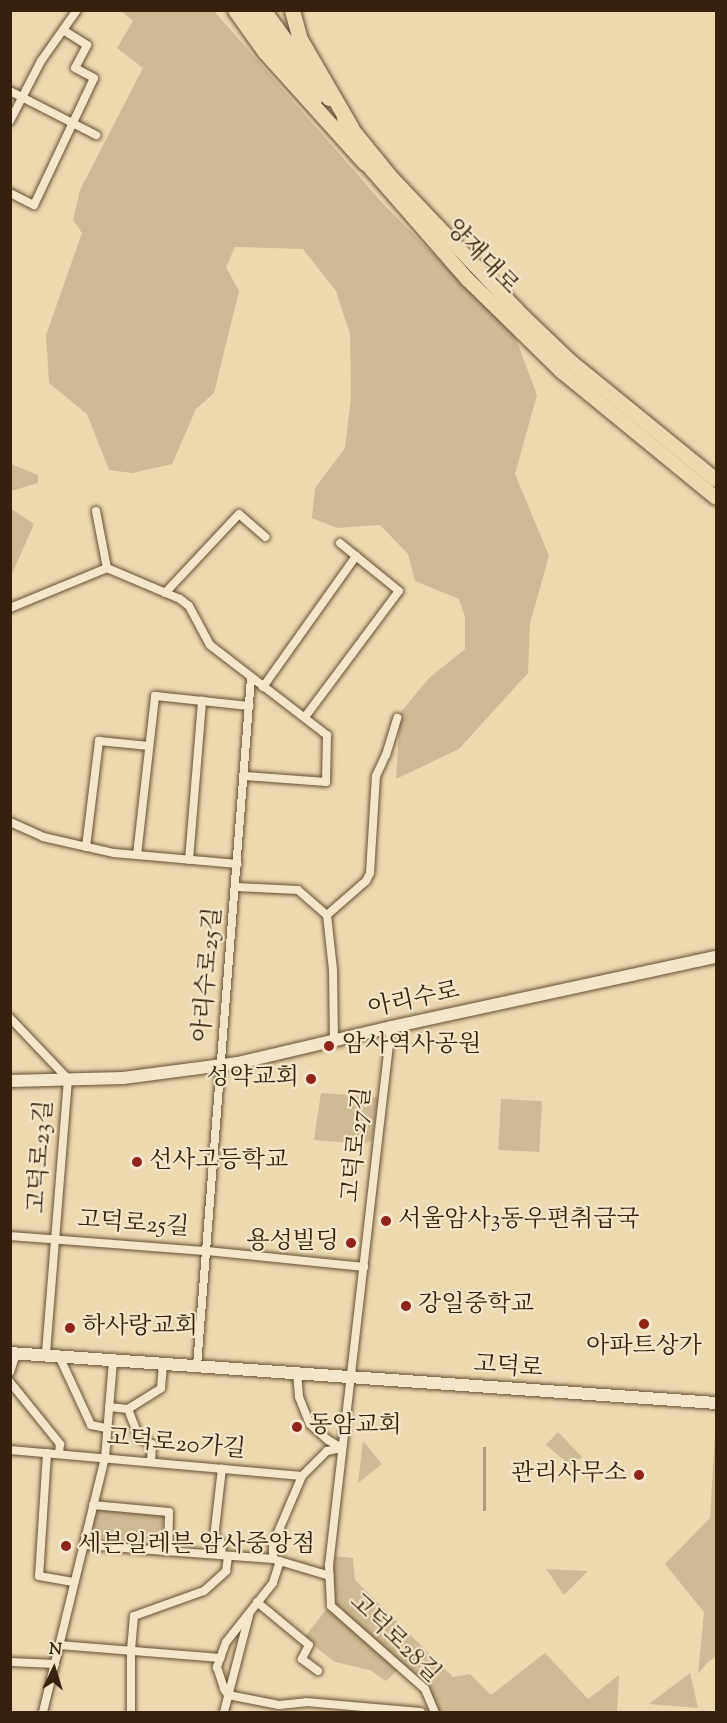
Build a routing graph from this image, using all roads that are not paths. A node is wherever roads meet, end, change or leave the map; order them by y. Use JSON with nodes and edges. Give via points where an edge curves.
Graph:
{"nodes":[{"id":1,"x":77,"y":10,"type":"edge"},
{"id":2,"x":235,"y":10,"type":"edge"},
{"id":3,"x":251,"y":10,"type":"edge"},
{"id":4,"x":264,"y":10,"type":"edge"},
{"id":5,"x":292,"y":10,"type":"edge"},
{"id":6,"x":63,"y":30,"type":"junction"},
{"id":7,"x":10,"y":91,"type":"edge"},
{"id":8,"x":22,"y":97,"type":"junction"},
{"id":9,"x":10,"y":121,"type":"edge"},
{"id":10,"x":73,"y":123,"type":"junction"},
{"id":11,"x":351,"y":127,"type":"junction"},
{"id":12,"x":96,"y":135,"type":"dead end"},
{"id":13,"x":364,"y":163,"type":"junction"},
{"id":14,"x":10,"y":193,"type":"edge"},
{"id":15,"x":717,"y":480,"type":"edge"},
{"id":16,"x":717,"y":498,"type":"edge"},
{"id":17,"x":96,"y":511,"type":"dead end"},
{"id":18,"x":265,"y":537,"type":"dead end"},
{"id":19,"x":340,"y":543,"type":"dead end"},
{"id":20,"x":356,"y":556,"type":"junction"},
{"id":21,"x":107,"y":568,"type":"junction"},
{"id":22,"x":165,"y":593,"type":"junction"},
{"id":23,"x":10,"y":608,"type":"edge"},
{"id":24,"x":251,"y":678,"type":"junction"},
{"id":25,"x":263,"y":687,"type":"junction"},
{"id":26,"x":202,"y":701,"type":"junction"},
{"id":27,"x":249,"y":706,"type":"junction"},
{"id":28,"x":305,"y":717,"type":"junction"},
{"id":29,"x":397,"y":718,"type":"dead end"},
{"id":30,"x":149,"y":746,"type":"junction"},
{"id":31,"x":244,"y":776,"type":"junction"},
{"id":32,"x":10,"y":822,"type":"edge"},
{"id":33,"x":86,"y":847,"type":"junction"},
{"id":34,"x":137,"y":855,"type":"junction"},
{"id":35,"x":189,"y":860,"type":"junction"},
{"id":36,"x":238,"y":864,"type":"junction"},
{"id":37,"x":236,"y":887,"type":"junction"},
{"id":38,"x":327,"y":915,"type":"junction"},
{"id":39,"x":717,"y":957,"type":"edge"},
{"id":40,"x":10,"y":1018,"type":"edge"},
{"id":41,"x":391,"y":1027,"type":"junction"},
{"id":42,"x":333,"y":1041,"type":"junction"},
{"id":43,"x":221,"y":1066,"type":"junction"},
{"id":44,"x":68,"y":1079,"type":"junction"},
{"id":45,"x":10,"y":1081,"type":"edge"},
{"id":46,"x":10,"y":1236,"type":"edge"},
{"id":47,"x":55,"y":1239,"type":"junction"},
{"id":48,"x":207,"y":1251,"type":"junction"},
{"id":49,"x":364,"y":1267,"type":"junction"},
{"id":50,"x":13,"y":1353,"type":"edge"},
{"id":51,"x":52,"y":1355,"type":"junction"},
{"id":52,"x":113,"y":1360,"type":"junction"},
{"id":53,"x":163,"y":1363,"type":"junction"},
{"id":54,"x":197,"y":1366,"type":"junction"},
{"id":55,"x":10,"y":1372,"type":"edge"},
{"id":56,"x":297,"y":1373,"type":"junction"},
{"id":57,"x":350,"y":1377,"type":"junction"},
{"id":58,"x":10,"y":1382,"type":"edge"},
{"id":59,"x":717,"y":1403,"type":"edge"},
{"id":60,"x":109,"y":1407,"type":"junction"},
{"id":61,"x":128,"y":1409,"type":"junction"},
{"id":62,"x":107,"y":1428,"type":"junction"},
{"id":63,"x":342,"y":1448,"type":"junction"},
{"id":64,"x":10,"y":1450,"type":"edge"},
{"id":65,"x":47,"y":1453,"type":"junction"},
{"id":66,"x":59,"y":1454,"type":"junction"},
{"id":67,"x":105,"y":1458,"type":"junction"},
{"id":68,"x":151,"y":1462,"type":"junction"},
{"id":69,"x":222,"y":1468,"type":"junction"},
{"id":70,"x":302,"y":1476,"type":"junction"},
{"id":71,"x":93,"y":1505,"type":"junction"},
{"id":72,"x":84,"y":1545,"type":"junction"},
{"id":73,"x":168,"y":1551,"type":"junction"},
{"id":74,"x":224,"y":1556,"type":"junction"},
{"id":75,"x":276,"y":1560,"type":"junction"},
{"id":76,"x":330,"y":1576,"type":"junction"},
{"id":77,"x":74,"y":1582,"type":"junction"},
{"id":78,"x":257,"y":1602,"type":"junction"},
{"id":79,"x":249,"y":1611,"type":"junction"},
{"id":80,"x":59,"y":1645,"type":"junction"},
{"id":81,"x":131,"y":1650,"type":"junction"},
{"id":82,"x":220,"y":1658,"type":"junction"},
{"id":83,"x":10,"y":1662,"type":"edge"},
{"id":84,"x":55,"y":1664,"type":"junction"},
{"id":85,"x":318,"y":1671,"type":"dead end"},
{"id":86,"x":228,"y":1695,"type":"junction"},
{"id":87,"x":306,"y":1702,"type":"junction"},
{"id":88,"x":43,"y":1713,"type":"edge"},
{"id":89,"x":131,"y":1713,"type":"edge"},
{"id":90,"x":224,"y":1713,"type":"edge"},
{"id":91,"x":301,"y":1713,"type":"edge"},
{"id":92,"x":421,"y":1713,"type":"edge"},
{"id":93,"x":435,"y":1713,"type":"edge"}],
"edges":[{"from":1,"to":6,"type":"street"},
{"from":2,"to":13,"type":"highway","via":[[265,52]]},
{"from":3,"to":13,"type":"main road","name":"양재대로"},
{"from":4,"to":11,"type":"main road","name":"양재대로"},
{"from":5,"to":11,"type":"highway","via":[[300,39]]},
{"from":6,"to":8,"type":"street"},
{"from":6,"to":10,"type":"street","via":[[87,45],[75,68],[94,78]]},
{"from":7,"to":8,"type":"street"},
{"from":8,"to":9,"type":"street"},
{"from":8,"to":10,"type":"street"},
{"from":10,"to":12,"type":"street"},
{"from":10,"to":14,"type":"street","via":[[34,205]]},
{"from":11,"to":15,"type":"main road","name":"양재대로","via":[[392,178],[523,316],[570,360]]},
{"from":13,"to":16,"type":"main road","name":"양재대로","via":[[468,280],[561,371]]},
{"from":17,"to":21,"type":"street"},
{"from":18,"to":22,"type":"street","via":[[238,514]]},
{"from":19,"to":20,"type":"street"},
{"from":20,"to":25,"type":"street"},
{"from":20,"to":28,"type":"street","via":[[399,591]]},
{"from":21,"to":22,"type":"street"},
{"from":21,"to":23,"type":"street"},
{"from":22,"to":24,"type":"street","via":[[189,606],[210,645]]},
{"from":24,"to":25,"type":"street"},
{"from":24,"to":27,"type":"street","name":"아리수로25길"},
{"from":25,"to":28,"type":"street"},
{"from":26,"to":27,"type":"street"},
{"from":26,"to":30,"type":"street","via":[[155,696]]},
{"from":26,"to":35,"type":"street"},
{"from":27,"to":31,"type":"street","name":"아리수로25길"},
{"from":28,"to":31,"type":"street","via":[[327,735],[326,782]]},
{"from":29,"to":38,"type":"street","via":[[376,776],[370,873]]},
{"from":30,"to":33,"type":"street","via":[[99,741]]},
{"from":30,"to":34,"type":"street"},
{"from":31,"to":36,"type":"street","name":"아리수로25길"},
{"from":32,"to":33,"type":"street","via":[[43,837]]},
{"from":33,"to":34,"type":"street"},
{"from":34,"to":35,"type":"street"},
{"from":35,"to":36,"type":"street"},
{"from":36,"to":37,"type":"street","name":"아리수로25길"},
{"from":37,"to":38,"type":"street","name":"아리수로25길","via":[[298,890]]},
{"from":37,"to":43,"type":"street","name":"아리수로25길"},
{"from":38,"to":42,"type":"street","via":[[333,970]]},
{"from":39,"to":41,"type":"street","name":"아리수로"},
{"from":40,"to":44,"type":"street"},
{"from":41,"to":42,"type":"street","name":"아리수로"},
{"from":41,"to":49,"type":"street","name":"고덕로27길"},
{"from":42,"to":43,"type":"street","name":"아리수로"},
{"from":43,"to":44,"type":"street","name":"아리수로","via":[[123,1078]]},
{"from":43,"to":48,"type":"street","name":"고덕로25길"},
{"from":44,"to":45,"type":"street","name":"아리수로"},
{"from":44,"to":47,"type":"street","name":"고덕로23길"},
{"from":46,"to":47,"type":"street","name":"고덕로23길"},
{"from":47,"to":48,"type":"street","name":"고덕로25길"},
{"from":47,"to":51,"type":"street","name":"고덕로23길"},
{"from":48,"to":49,"type":"street"},
{"from":48,"to":54,"type":"street","name":"고덕로25길"},
{"from":49,"to":57,"type":"street","name":"고덕로27길"},
{"from":50,"to":51,"type":"street","name":"고덕로"},
{"from":50,"to":55,"type":"street","name":"고덕로"},
{"from":51,"to":52,"type":"street","name":"고덕로"},
{"from":51,"to":62,"type":"street","via":[[91,1425]]},
{"from":52,"to":53,"type":"street","name":"고덕로"},
{"from":52,"to":60,"type":"street"},
{"from":53,"to":54,"type":"street","name":"고덕로"},
{"from":53,"to":61,"type":"street","via":[[161,1388]]},
{"from":54,"to":56,"type":"street","name":"고덕로"},
{"from":56,"to":57,"type":"street","name":"고덕로"},
{"from":56,"to":63,"type":"street","via":[[299,1398],[310,1424]]},
{"from":57,"to":59,"type":"street","name":"고덕로"},
{"from":57,"to":63,"type":"street","name":"고덕로28길"},
{"from":58,"to":66,"type":"street","via":[[60,1444]]},
{"from":60,"to":61,"type":"street"},
{"from":60,"to":62,"type":"street"},
{"from":61,"to":68,"type":"street","via":[[139,1438],[152,1444]]},
{"from":62,"to":67,"type":"street"},
{"from":63,"to":70,"type":"street","via":[[327,1451]]},
{"from":63,"to":76,"type":"street","name":"고덕로28길"},
{"from":64,"to":65,"type":"street","name":"고덕로20가길"},
{"from":65,"to":66,"type":"street","name":"고덕로20가길"},
{"from":65,"to":77,"type":"street","via":[[39,1576]]},
{"from":66,"to":67,"type":"street","name":"고덕로20가길"},
{"from":67,"to":68,"type":"street","name":"고덕로20가길"},
{"from":67,"to":71,"type":"street"},
{"from":68,"to":69,"type":"street","name":"고덕로20가길"},
{"from":69,"to":70,"type":"street","name":"고덕로20가길"},
{"from":69,"to":74,"type":"street","via":[[214,1538],[222,1544]]},
{"from":70,"to":75,"type":"street","via":[[273,1544]]},
{"from":71,"to":72,"type":"street"},
{"from":71,"to":73,"type":"street","via":[[169,1512]]},
{"from":72,"to":73,"type":"street"},
{"from":72,"to":77,"type":"street"},
{"from":73,"to":74,"type":"street"},
{"from":74,"to":75,"type":"street"},
{"from":74,"to":81,"type":"street","via":[[226,1571],[204,1591],[134,1616]]},
{"from":75,"to":76,"type":"street"},
{"from":75,"to":78,"type":"street","via":[[273,1583]]},
{"from":76,"to":93,"type":"street","name":"고덕로28길","via":[[331,1606],[425,1689]]},
{"from":77,"to":80,"type":"street"},
{"from":78,"to":79,"type":"street"},
{"from":78,"to":85,"type":"street","via":[[309,1645],[302,1659]]},
{"from":79,"to":82,"type":"street","via":[[226,1642]]},
{"from":79,"to":86,"type":"street"},
{"from":80,"to":81,"type":"street"},
{"from":80,"to":84,"type":"street"},
{"from":81,"to":82,"type":"street"},
{"from":81,"to":89,"type":"street"},
{"from":82,"to":86,"type":"street","via":[[218,1667]]},
{"from":83,"to":84,"type":"street"},
{"from":84,"to":88,"type":"street"},
{"from":86,"to":87,"type":"street","via":[[279,1705]]},
{"from":86,"to":90,"type":"street"},
{"from":87,"to":91,"type":"street"},
{"from":87,"to":92,"type":"street"}]}
